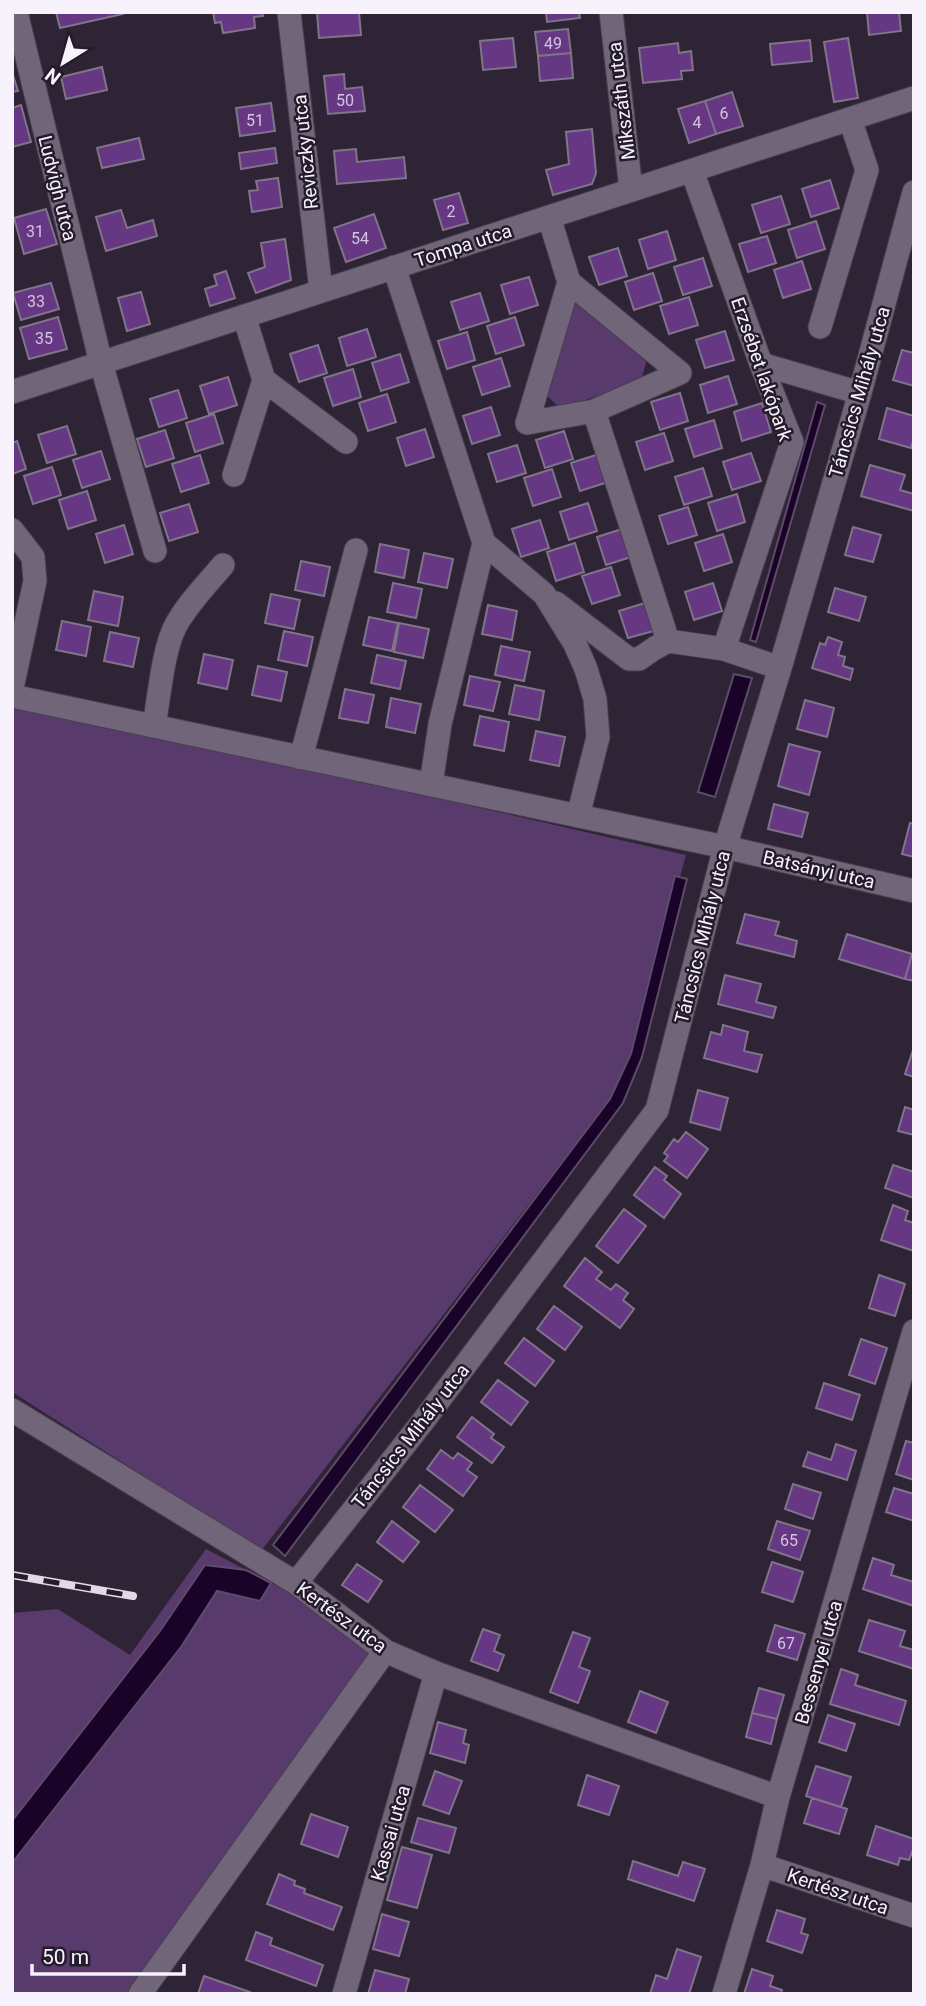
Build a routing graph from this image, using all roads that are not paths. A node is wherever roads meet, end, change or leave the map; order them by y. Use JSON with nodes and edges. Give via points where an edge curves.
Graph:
{"nodes":[{"id":1,"x":16,"y":12,"type":"edge"},
{"id":2,"x":289,"y":12,"type":"edge"},
{"id":3,"x":611,"y":12,"type":"edge"},
{"id":4,"x":914,"y":98,"type":"edge"},
{"id":5,"x":850,"y":119,"type":"junction"},
{"id":6,"x":691,"y":171,"type":"junction"},
{"id":7,"x":631,"y":190,"type":"junction"},
{"id":8,"x":914,"y":192,"type":"edge"},
{"id":9,"x":549,"y":217,"type":"junction"},
{"id":10,"x":394,"y":267,"type":"junction"},
{"id":11,"x":569,"y":282,"type":"junction"},
{"id":12,"x":321,"y":291,"type":"junction"},
{"id":13,"x":244,"y":316,"type":"junction"},
{"id":14,"x":820,"y":327,"type":"dead end"},
{"id":15,"x":101,"y":363,"type":"junction"},
{"id":16,"x":761,"y":365,"type":"junction"},
{"id":17,"x":264,"y":380,"type":"junction"},
{"id":18,"x":12,"y":392,"type":"edge"},
{"id":19,"x":860,"y":393,"type":"junction"},
{"id":20,"x":594,"y":411,"type":"junction"},
{"id":21,"x":346,"y":442,"type":"dead end"},
{"id":22,"x":234,"y":475,"type":"dead end"},
{"id":23,"x":12,"y":530,"type":"edge"},
{"id":24,"x":484,"y":543,"type":"junction"},
{"id":25,"x":356,"y":550,"type":"dead end"},
{"id":26,"x":155,"y":551,"type":"dead end"},
{"id":27,"x":223,"y":565,"type":"dead end"},
{"id":28,"x":544,"y":594,"type":"junction"},
{"id":29,"x":605,"y":640,"type":"junction"},
{"id":30,"x":668,"y":641,"type":"junction"},
{"id":31,"x":724,"y":649,"type":"junction"},
{"id":32,"x":582,"y":660,"type":"junction"},
{"id":33,"x":780,"y":668,"type":"junction"},
{"id":34,"x":12,"y":688,"type":"edge"},
{"id":35,"x":12,"y":696,"type":"edge"},
{"id":36,"x":154,"y":726,"type":"junction"},
{"id":37,"x":301,"y":758,"type":"junction"},
{"id":38,"x":431,"y":785,"type":"junction"},
{"id":39,"x":579,"y":816,"type":"junction"},
{"id":40,"x":725,"y":847,"type":"junction"},
{"id":41,"x":914,"y":891,"type":"edge"},
{"id":42,"x":914,"y":1331,"type":"edge"},
{"id":43,"x":12,"y":1410,"type":"edge"},
{"id":44,"x":296,"y":1583,"type":"junction"},
{"id":45,"x":385,"y":1651,"type":"junction"},
{"id":46,"x":436,"y":1673,"type":"junction"},
{"id":47,"x":778,"y":1797,"type":"junction"},
{"id":48,"x":762,"y":1865,"type":"junction"},
{"id":49,"x":914,"y":1916,"type":"edge"},
{"id":50,"x":140,"y":1994,"type":"edge"},
{"id":51,"x":344,"y":1994,"type":"edge"},
{"id":52,"x":724,"y":1994,"type":"edge"}],
"edges":[{"from":1,"to":15,"type":"street","name":"Ludvigh utca"},
{"from":2,"to":12,"type":"street","name":"Reviczky utca"},
{"from":3,"to":7,"type":"street","name":"Mikszáth utca"},
{"from":4,"to":5,"type":"street","name":"Tompa utca"},
{"from":5,"to":6,"type":"street","name":"Tompa utca"},
{"from":5,"to":14,"type":"street","via":[[867,170]]},
{"from":6,"to":7,"type":"street","name":"Tompa utca"},
{"from":6,"to":16,"type":"street","name":"Erzsébet lakópark"},
{"from":7,"to":9,"type":"street","name":"Tompa utca"},
{"from":8,"to":19,"type":"street","name":"Táncsics Mihály utca"},
{"from":9,"to":10,"type":"street","name":"Tompa utca"},
{"from":9,"to":11,"type":"street"},
{"from":10,"to":12,"type":"street","name":"Tompa utca"},
{"from":10,"to":24,"type":"street"},
{"from":11,"to":20,"type":"street","via":[[527,423]]},
{"from":11,"to":20,"type":"street","via":[[680,373]]},
{"from":12,"to":13,"type":"street","name":"Tompa utca"},
{"from":13,"to":15,"type":"street","name":"Tompa utca"},
{"from":13,"to":17,"type":"street"},
{"from":15,"to":18,"type":"street","name":"Tompa utca"},
{"from":15,"to":26,"type":"street","name":"Ludvigh utca"},
{"from":16,"to":19,"type":"street"},
{"from":16,"to":31,"type":"street","name":"Erzsébet lakópark","via":[[792,442]]},
{"from":17,"to":21,"type":"street"},
{"from":17,"to":22,"type":"street"},
{"from":19,"to":33,"type":"street","name":"Táncsics Mihály utca"},
{"from":20,"to":30,"type":"street"},
{"from":23,"to":34,"type":"street","via":[[33,557],[35,581]]},
{"from":24,"to":28,"type":"street"},
{"from":24,"to":38,"type":"street","via":[[440,724]]},
{"from":25,"to":37,"type":"street"},
{"from":27,"to":36,"type":"street","via":[[175,626]]},
{"from":28,"to":29,"type":"street"},
{"from":28,"to":32,"type":"street"},
{"from":29,"to":30,"type":"street","via":[[629,659],[639,659]]},
{"from":29,"to":32,"type":"street"},
{"from":30,"to":31,"type":"street"},
{"from":31,"to":33,"type":"street"},
{"from":32,"to":39,"type":"street","via":[[595,699],[598,737]]},
{"from":33,"to":40,"type":"street","name":"Táncsics Mihály utca"},
{"from":35,"to":36,"type":"street"},
{"from":36,"to":37,"type":"street"},
{"from":37,"to":38,"type":"street"},
{"from":38,"to":39,"type":"street"},
{"from":39,"to":40,"type":"street"},
{"from":40,"to":41,"type":"street","name":"Batsányi utca"},
{"from":40,"to":44,"type":"street","name":"Táncsics Mihály utca","via":[[657,1110]]},
{"from":42,"to":47,"type":"street","name":"Bessenyei utca"},
{"from":43,"to":44,"type":"street","name":"Kertész utca"},
{"from":44,"to":45,"type":"street","name":"Kertész utca"},
{"from":45,"to":46,"type":"street","name":"Kertész utca"},
{"from":45,"to":50,"type":"street"},
{"from":46,"to":47,"type":"street","name":"Kertész utca"},
{"from":46,"to":51,"type":"street","name":"Kassai utca"},
{"from":47,"to":48,"type":"street","name":"Bessenyei utca"},
{"from":48,"to":49,"type":"street","name":"Kertész utca"},
{"from":48,"to":52,"type":"street","name":"Bessenyei utca"}]}
